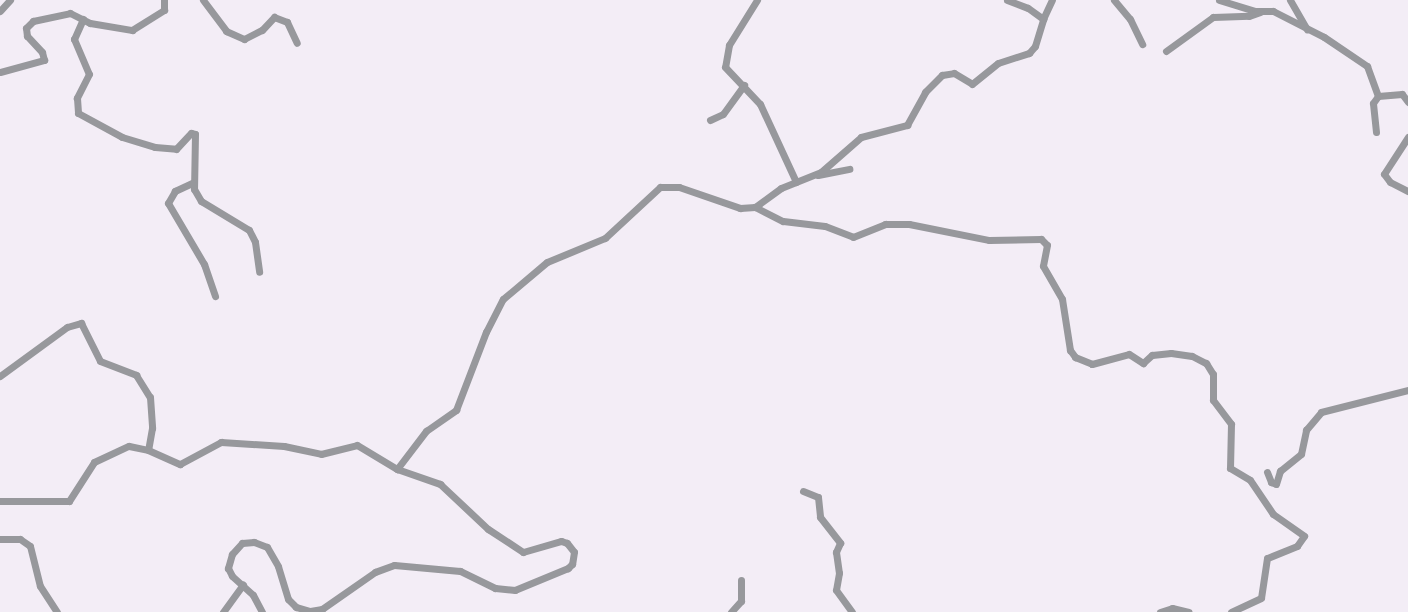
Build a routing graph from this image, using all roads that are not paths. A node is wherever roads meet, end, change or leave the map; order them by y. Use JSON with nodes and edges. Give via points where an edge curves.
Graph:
{"nodes":[{"id":1,"x":10,"y":0,"type":"edge"},
{"id":2,"x":164,"y":0,"type":"edge"},
{"id":3,"x":203,"y":0,"type":"edge"},
{"id":4,"x":757,"y":0,"type":"edge"},
{"id":5,"x":1007,"y":0,"type":"edge"},
{"id":6,"x":1052,"y":0,"type":"edge"},
{"id":7,"x":1114,"y":0,"type":"edge"},
{"id":8,"x":1219,"y":0,"type":"edge"},
{"id":9,"x":1290,"y":0,"type":"edge"},
{"id":10,"x":1267,"y":10,"type":"junction"},
{"id":11,"x":0,"y":11,"type":"edge"},
{"id":12,"x":83,"y":19,"type":"junction"},
{"id":13,"x":1043,"y":19,"type":"junction"},
{"id":14,"x":1307,"y":29,"type":"junction"},
{"id":15,"x":297,"y":44,"type":"dead end"},
{"id":16,"x":1142,"y":44,"type":"dead end"},
{"id":17,"x":1166,"y":51,"type":"dead end"},
{"id":18,"x":0,"y":72,"type":"edge"},
{"id":19,"x":744,"y":85,"type":"junction"},
{"id":20,"x":1378,"y":96,"type":"junction"},
{"id":21,"x":1408,"y":102,"type":"edge"},
{"id":22,"x":710,"y":120,"type":"dead end"},
{"id":23,"x":1376,"y":132,"type":"dead end"},
{"id":24,"x":1408,"y":137,"type":"edge"},
{"id":25,"x":849,"y":169,"type":"dead end"},
{"id":26,"x":813,"y":176,"type":"junction"},
{"id":27,"x":796,"y":182,"type":"junction"},
{"id":28,"x":192,"y":183,"type":"junction"},
{"id":29,"x":1408,"y":191,"type":"edge"},
{"id":30,"x":755,"y":207,"type":"junction"},
{"id":31,"x":259,"y":272,"type":"dead end"},
{"id":32,"x":215,"y":296,"type":"dead end"},
{"id":33,"x":0,"y":376,"type":"edge"},
{"id":34,"x":1408,"y":390,"type":"edge"},
{"id":35,"x":148,"y":450,"type":"junction"},
{"id":36,"x":397,"y":469,"type":"junction"},
{"id":37,"x":1267,"y":472,"type":"dead end"},
{"id":38,"x":803,"y":491,"type":"dead end"},
{"id":39,"x":0,"y":501,"type":"edge"},
{"id":40,"x":0,"y":539,"type":"edge"},
{"id":41,"x":741,"y":580,"type":"dead end"},
{"id":42,"x":243,"y":584,"type":"junction"},
{"id":43,"x":57,"y":612,"type":"edge"},
{"id":44,"x":222,"y":612,"type":"edge"},
{"id":45,"x":262,"y":612,"type":"edge"},
{"id":46,"x":730,"y":612,"type":"edge"},
{"id":47,"x":852,"y":612,"type":"edge"},
{"id":48,"x":1160,"y":612,"type":"edge"},
{"id":49,"x":1189,"y":612,"type":"edge"},
{"id":50,"x":1231,"y":612,"type":"edge"}],
"edges":[{"from":1,"to":11,"type":"street"},
{"from":2,"to":12,"type":"street","via":[[164,10],[132,30]]},
{"from":3,"to":15,"type":"street","via":[[226,31],[244,39],[262,30],[274,17],[287,22]]},
{"from":4,"to":19,"type":"street","via":[[726,55],[726,68]]},
{"from":5,"to":13,"type":"street","via":[[1028,8]]},
{"from":6,"to":13,"type":"street"},
{"from":7,"to":16,"type":"street","via":[[1130,19]]},
{"from":8,"to":10,"type":"street","via":[[1255,11]]},
{"from":9,"to":14,"type":"street"},
{"from":10,"to":14,"type":"street"},
{"from":10,"to":17,"type":"street","via":[[1249,16],[1213,17]]},
{"from":12,"to":18,"type":"street","via":[[63,13],[30,23],[26,28],[27,36],[42,52],[44,60]]},
{"from":12,"to":28,"type":"street","via":[[74,39],[89,74],[77,98],[78,113],[122,137],[155,147],[176,149],[191,133],[195,134]]},
{"from":13,"to":26,"type":"street","via":[[1037,42],[1029,53],[998,63],[972,84],[954,73],[942,74],[926,92],[911,122],[861,137],[837,160]]},
{"from":14,"to":20,"type":"street","via":[[1363,63]]},
{"from":19,"to":22,"type":"street","via":[[722,114]]},
{"from":19,"to":27,"type":"street","via":[[763,108]]},
{"from":20,"to":21,"type":"street","via":[[1402,94]]},
{"from":20,"to":23,"type":"street","via":[[1373,103]]},
{"from":24,"to":29,"type":"street","via":[[1384,174],[1390,182]]},
{"from":25,"to":26,"type":"street"},
{"from":26,"to":27,"type":"street"},
{"from":27,"to":30,"type":"street","via":[[781,188]]},
{"from":28,"to":31,"type":"street","via":[[201,201],[252,233]]},
{"from":28,"to":32,"type":"street","via":[[175,192],[168,203],[204,264]]},
{"from":30,"to":36,"type":"street","via":[[740,208],[679,186],[660,187],[605,238],[546,262],[501,302],[456,410],[435,424]]},
{"from":30,"to":50,"type":"street","via":[[783,221],[825,226],[853,237],[878,226],[903,224],[989,240],[1041,240],[1047,245],[1044,266],[1062,299],[1070,350],[1075,357],[1092,364],[1129,354],[1142,363],[1152,355],[1171,353],[1192,356],[1206,363],[1214,374],[1213,400],[1231,424],[1230,468],[1250,480],[1278,518],[1304,536],[1297,546],[1267,558],[1261,598]]},
{"from":33,"to":35,"type":"street","via":[[44,342],[79,322],[87,330],[100,361],[128,371],[150,397],[152,428]]},
{"from":34,"to":37,"type":"street","via":[[1321,412],[1306,430],[1301,454],[1280,471],[1276,484],[1271,482]]},
{"from":35,"to":36,"type":"street","via":[[180,464],[221,442],[284,446],[320,454],[357,445]]},
{"from":35,"to":39,"type":"street","via":[[129,446],[99,459],[86,471],[74,496],[64,503]]},
{"from":36,"to":42,"type":"street","via":[[440,484],[488,529],[524,552],[555,542],[567,543],[574,552],[572,564],[552,576],[514,590],[495,588],[460,570],[394,565],[375,572],[322,609],[310,612],[296,607],[288,599],[270,550],[260,544],[244,542],[236,547],[228,565],[232,576]]},
{"from":38,"to":47,"type":"street","via":[[818,498],[817,510],[822,521],[840,543],[836,552],[840,573],[836,590]]},
{"from":40,"to":43,"type":"street","via":[[20,539],[30,546],[40,586]]},
{"from":41,"to":46,"type":"street","via":[[742,601]]},
{"from":42,"to":44,"type":"street"},
{"from":42,"to":45,"type":"street"},
{"from":48,"to":49,"type":"street","via":[[1172,608]]}]}
